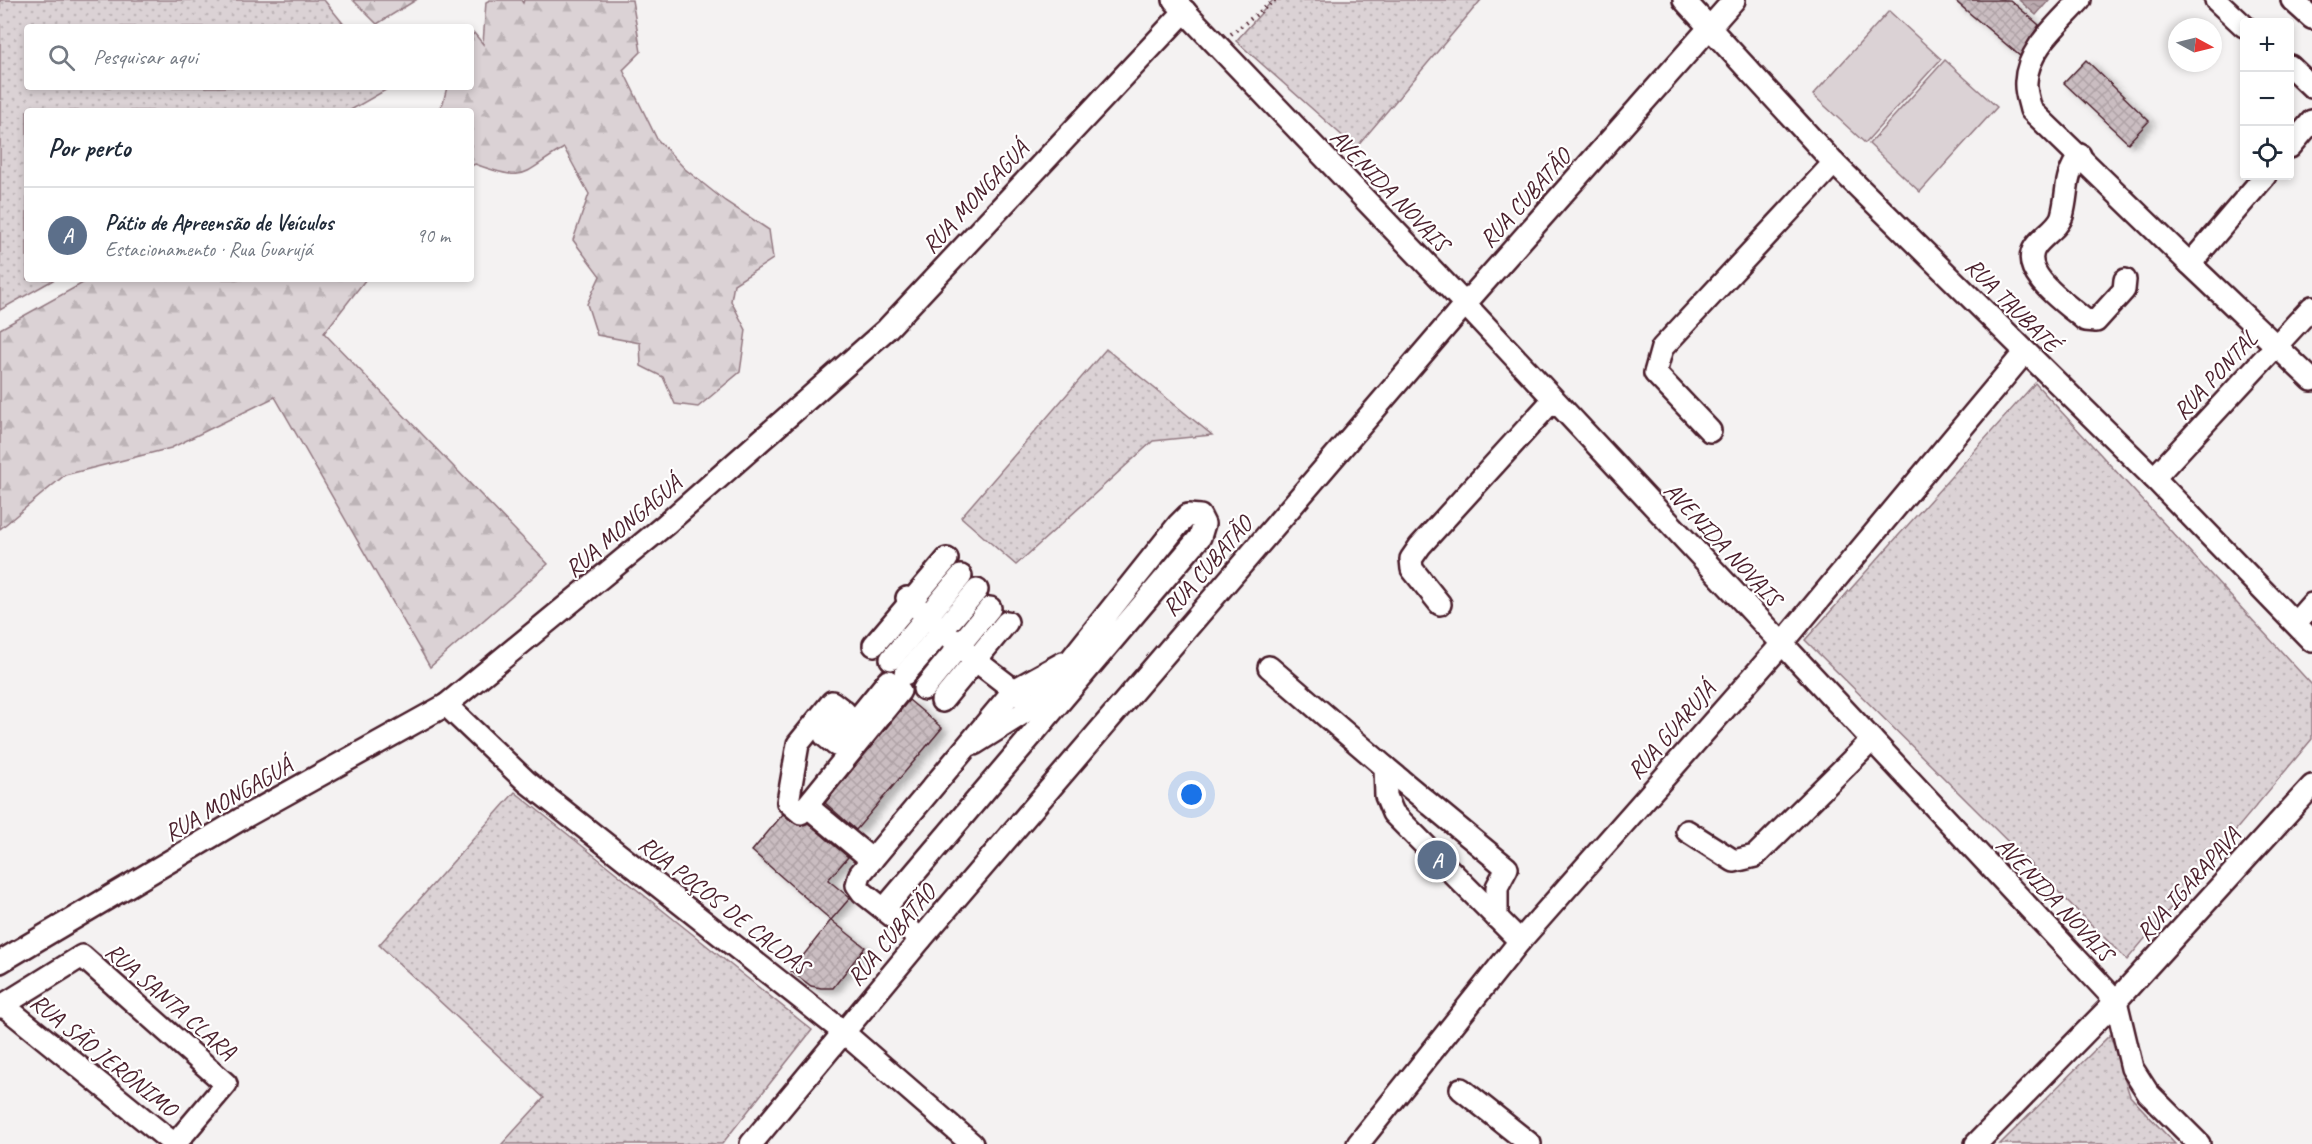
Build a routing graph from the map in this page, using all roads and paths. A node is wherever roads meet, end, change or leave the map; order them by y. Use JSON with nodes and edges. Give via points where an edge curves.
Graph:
{"nodes":[{"id":1,"x":1275,"y":0,"type":"edge"},
{"id":2,"x":1684,"y":0,"type":"edge"},
{"id":3,"x":1734,"y":0,"type":"edge"},
{"id":4,"x":2080,"y":0,"type":"edge"},
{"id":5,"x":2216,"y":0,"type":"edge"},
{"id":6,"x":2292,"y":0,"type":"edge"},
{"id":7,"x":1179,"y":6,"type":"edge"},
{"id":8,"x":2312,"y":18,"type":"edge"},
{"id":9,"x":2240,"y":22,"type":"edge"},
{"id":10,"x":1710,"y":28,"type":"junction"},
{"id":11,"x":1216,"y":44,"type":"junction"},
{"id":12,"x":2294,"y":71,"type":"edge"},
{"id":13,"x":2312,"y":87,"type":"edge"},
{"id":14,"x":2312,"y":121,"type":"edge"},
{"id":15,"x":2294,"y":141,"type":"edge"},
{"id":16,"x":2080,"y":155,"type":"junction"},
{"id":17,"x":1834,"y":163,"type":"junction"},
{"id":18,"x":2262,"y":180,"type":"edge"},
{"id":19,"x":2190,"y":264,"type":"junction"},
{"id":20,"x":2125,"y":280,"type":"dead end"},
{"id":21,"x":1465,"y":304,"type":"junction"},
{"id":22,"x":2312,"y":307,"type":"edge"},
{"id":23,"x":2278,"y":345,"type":"junction"},
{"id":24,"x":2025,"y":352,"type":"junction"},
{"id":25,"x":2312,"y":380,"type":"edge"},
{"id":26,"x":1553,"y":400,"type":"junction"},
{"id":27,"x":1710,"y":431,"type":"dead end"},
{"id":28,"x":2154,"y":478,"type":"junction"},
{"id":29,"x":947,"y":559,"type":"dead end"},
{"id":30,"x":961,"y":576,"type":"dead end"},
{"id":31,"x":977,"y":590,"type":"dead end"},
{"id":32,"x":1440,"y":604,"type":"dead end"},
{"id":33,"x":2312,"y":604,"type":"edge"},
{"id":34,"x":915,"y":606,"type":"junction"},
{"id":35,"x":990,"y":608,"type":"dead end"},
{"id":36,"x":1007,"y":622,"type":"dead end"},
{"id":37,"x":2296,"y":622,"type":"junction"},
{"id":38,"x":943,"y":631,"type":"junction"},
{"id":39,"x":2312,"y":641,"type":"edge"},
{"id":40,"x":874,"y":645,"type":"dead end"},
{"id":41,"x":1781,"y":645,"type":"junction"},
{"id":42,"x":959,"y":646,"type":"junction"},
{"id":43,"x":1071,"y":659,"type":"junction"},
{"id":44,"x":975,"y":660,"type":"junction"},
{"id":45,"x":1269,"y":667,"type":"dead end"},
{"id":46,"x":924,"y":689,"type":"dead end"},
{"id":47,"x":1014,"y":690,"type":"junction"},
{"id":48,"x":942,"y":701,"type":"dead end"},
{"id":49,"x":446,"y":705,"type":"junction"},
{"id":50,"x":1034,"y":707,"type":"junction"},
{"id":51,"x":1872,"y":740,"type":"junction"},
{"id":52,"x":961,"y":752,"type":"junction"},
{"id":53,"x":1385,"y":766,"type":"junction"},
{"id":54,"x":2312,"y":786,"type":"edge"},
{"id":55,"x":807,"y":806,"type":"junction"},
{"id":56,"x":1687,"y":831,"type":"dead end"},
{"id":57,"x":872,"y":860,"type":"junction"},
{"id":58,"x":885,"y":908,"type":"junction"},
{"id":59,"x":1497,"y":918,"type":"junction"},
{"id":60,"x":921,"y":939,"type":"junction"},
{"id":61,"x":1520,"y":941,"type":"junction"},
{"id":62,"x":0,"y":962,"type":"edge"},
{"id":63,"x":2116,"y":1000,"type":"junction"},
{"id":64,"x":1,"y":1006,"type":"edge"},
{"id":65,"x":842,"y":1031,"type":"junction"},
{"id":66,"x":1461,"y":1089,"type":"dead end"},
{"id":67,"x":175,"y":1144,"type":"edge"},
{"id":68,"x":751,"y":1144,"type":"edge"},
{"id":69,"x":972,"y":1144,"type":"edge"},
{"id":70,"x":1358,"y":1144,"type":"edge"},
{"id":71,"x":1530,"y":1144,"type":"edge"},
{"id":72,"x":1976,"y":1144,"type":"edge"},
{"id":73,"x":2199,"y":1144,"type":"edge"}],
"edges":[{"from":1,"to":11,"type":"path"},
{"from":2,"to":10,"type":"street","name":"RUA TAUBATÉ"},
{"from":3,"to":10,"type":"street","name":"RUA CUBATÃO"},
{"from":4,"to":16,"type":"street","via":[[2037,50],[2028,65],[2025,84],[2031,110]]},
{"from":5,"to":9,"type":"street"},
{"from":6,"to":8,"type":"street"},
{"from":7,"to":11,"type":"street","name":"AVENIDA NOVAIS"},
{"from":7,"to":49,"type":"street","name":"RUA MONGAGUÁ","via":[[887,329],[666,525]]},
{"from":10,"to":17,"type":"street","name":"RUA TAUBATÉ"},
{"from":10,"to":21,"type":"street","name":"RUA CUBATÃO"},
{"from":11,"to":21,"type":"street","name":"AVENIDA NOVAIS"},
{"from":12,"to":13,"type":"street"},
{"from":14,"to":15,"type":"street"},
{"from":16,"to":19,"type":"street"},
{"from":16,"to":20,"type":"street","via":[[2068,172],[2061,219],[2034,248],[2034,275],[2085,320],[2096,321],[2124,290]]},
{"from":17,"to":24,"type":"street","name":"RUA TAUBATÉ"},
{"from":17,"to":27,"type":"street","via":[[1662,348],[1655,373]]},
{"from":18,"to":19,"type":"street"},
{"from":19,"to":23,"type":"street"},
{"from":21,"to":26,"type":"street","name":"AVENIDA NOVAIS"},
{"from":21,"to":60,"type":"street","name":"RUA CUBATÃO"},
{"from":22,"to":23,"type":"street","name":"RUA PONTAL"},
{"from":23,"to":25,"type":"street"},
{"from":23,"to":28,"type":"street","name":"RUA PONTAL"},
{"from":24,"to":28,"type":"street","name":"RUA TAUBATÉ"},
{"from":24,"to":41,"type":"street","name":"RUA GUARUJÁ"},
{"from":26,"to":32,"type":"street","via":[[1412,559],[1412,569]]},
{"from":26,"to":41,"type":"street","name":"AVENIDA NOVAIS"},
{"from":28,"to":37,"type":"street","name":"RUA TAUBATÉ"},
{"from":29,"to":34,"type":"street"},
{"from":30,"to":34,"type":"street"},
{"from":31,"to":38,"type":"street"},
{"from":33,"to":37,"type":"street"},
{"from":34,"to":38,"type":"street"},
{"from":34,"to":38,"type":"street","via":[[898,667]]},
{"from":34,"to":40,"type":"street"},
{"from":35,"to":42,"type":"street"},
{"from":36,"to":44,"type":"street"},
{"from":37,"to":39,"type":"street","name":"RUA TAUBATÉ"},
{"from":38,"to":42,"type":"street"},
{"from":41,"to":51,"type":"street","name":"AVENIDA NOVAIS"},
{"from":41,"to":61,"type":"street","name":"RUA GUARUJÁ"},
{"from":42,"to":44,"type":"street"},
{"from":42,"to":46,"type":"street"},
{"from":43,"to":47,"type":"street"},
{"from":43,"to":50,"type":"street"},
{"from":43,"to":58,"type":"street","via":[[1188,515],[1200,516],[1204,524],[1200,537]]},
{"from":44,"to":47,"type":"street"},
{"from":44,"to":48,"type":"street"},
{"from":45,"to":53,"type":"street"},
{"from":47,"to":50,"type":"street"},
{"from":47,"to":52,"type":"street"},
{"from":49,"to":62,"type":"street","name":"RUA MONGAGUÁ","via":[[241,819]]},
{"from":49,"to":65,"type":"street","name":"RUA POÇOS DE CALDAS","via":[[527,782]]},
{"from":50,"to":52,"type":"street"},
{"from":51,"to":56,"type":"street","via":[[1755,856],[1734,861]]},
{"from":51,"to":63,"type":"street","name":"AVENIDA NOVAIS"},
{"from":52,"to":57,"type":"street"},
{"from":53,"to":59,"type":"street","via":[[1386,796],[1393,813]]},
{"from":53,"to":59,"type":"street","via":[[1507,868],[1497,886]]},
{"from":54,"to":63,"type":"street","name":"RUA IGARAPAVA"},
{"from":55,"to":55,"type":"street","via":[[900,691],[888,681],[836,745],[825,736],[845,712],[832,702],[798,744],[788,802],[801,813]]},
{"from":55,"to":57,"type":"street"},
{"from":57,"to":58,"type":"street","via":[[860,874],[857,885]]},
{"from":58,"to":60,"type":"street"},
{"from":59,"to":61,"type":"street"},
{"from":60,"to":65,"type":"street","name":"RUA CUBATÃO"},
{"from":61,"to":70,"type":"street","name":"RUA GUARUJÁ"},
{"from":63,"to":72,"type":"street","name":"RUA IGARAPAVA"},
{"from":63,"to":73,"type":"street","name":"AVENIDA NOVAIS","via":[[2132,1068],[2148,1093]]},
{"from":64,"to":67,"type":"street","name":"RUA SÃO JERÔNIMO"},
{"from":64,"to":67,"type":"street","name":"RUA SANTA CLARA","via":[[82,956],[226,1084]]},
{"from":65,"to":68,"type":"street","name":"RUA CUBATÃO"},
{"from":65,"to":69,"type":"street","name":"RUA POÇOS DE CALDAS"},
{"from":66,"to":71,"type":"street"}]}
